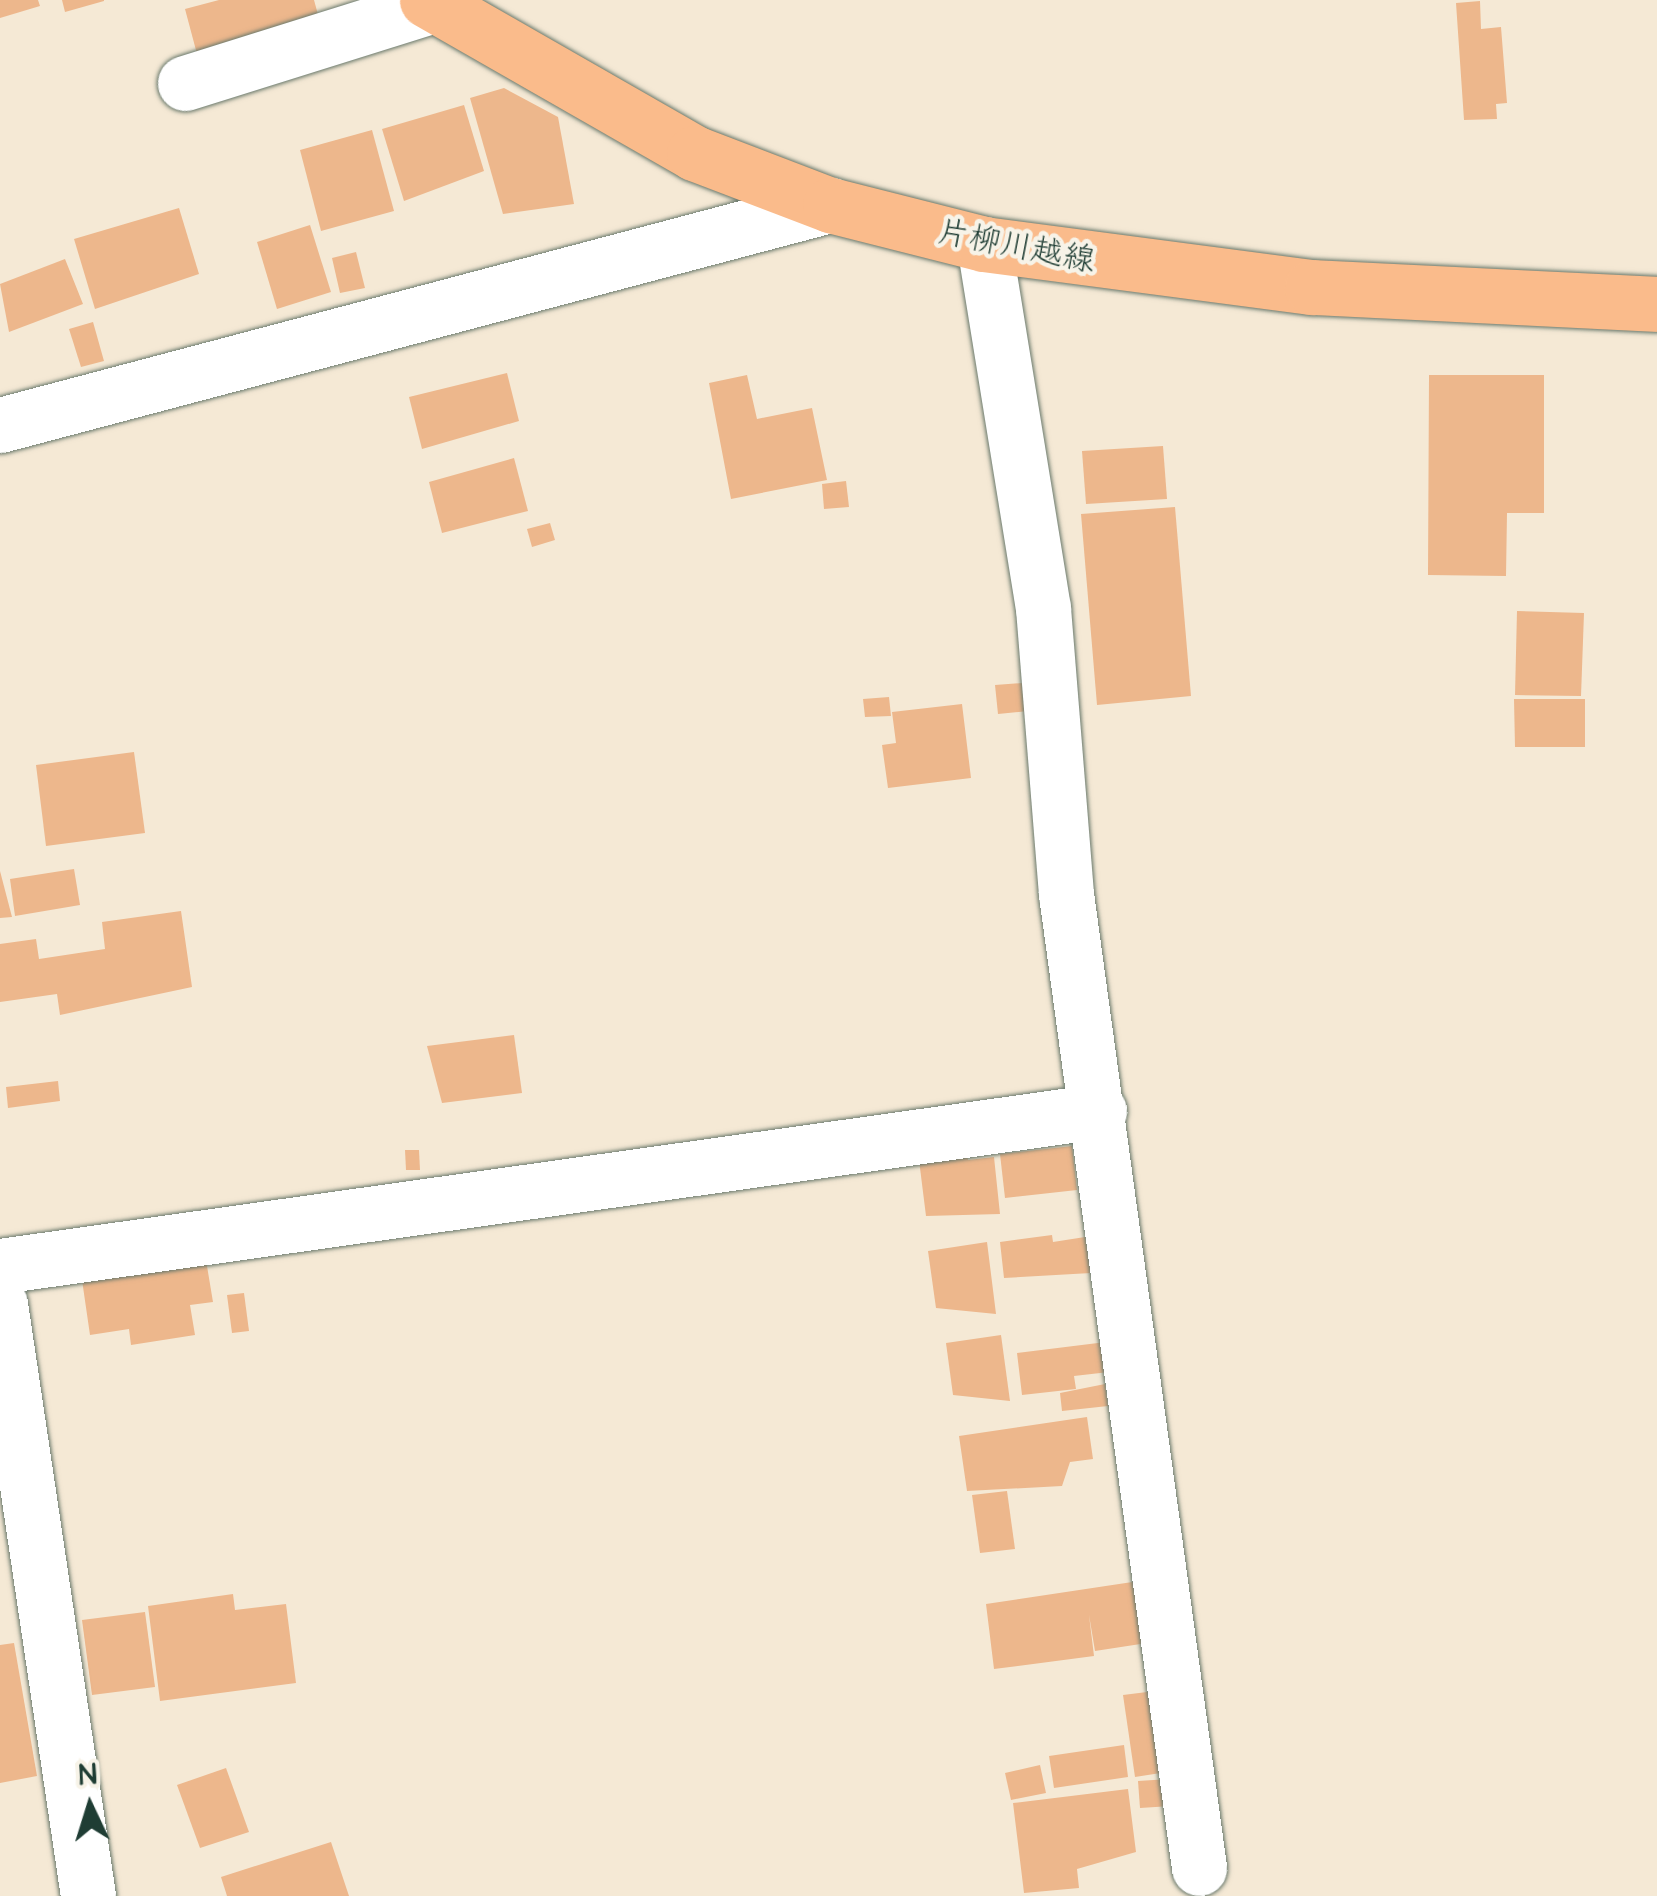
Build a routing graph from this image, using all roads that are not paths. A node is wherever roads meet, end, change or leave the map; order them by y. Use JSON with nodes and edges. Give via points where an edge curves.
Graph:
{"nodes":[{"id":1,"x":430,"y":3,"type":"edge"},
{"id":2,"x":185,"y":84,"type":"dead end"},
{"id":3,"x":830,"y":204,"type":"junction"},
{"id":4,"x":984,"y":244,"type":"junction"},
{"id":5,"x":1657,"y":304,"type":"edge"},
{"id":6,"x":0,"y":425,"type":"edge"},
{"id":7,"x":1099,"y":1111,"type":"junction"},
{"id":8,"x":0,"y":1266,"type":"edge"},
{"id":9,"x":0,"y":1304,"type":"edge"},
{"id":10,"x":1199,"y":1868,"type":"dead end"},
{"id":11,"x":88,"y":1896,"type":"edge"}],
"edges":[{"from":1,"to":2,"type":"street"},
{"from":1,"to":3,"type":"main road","name":"片柳川越線","via":[[694,153]]},
{"from":3,"to":4,"type":"main road","name":"片柳川越線"},
{"from":3,"to":6,"type":"street"},
{"from":4,"to":5,"type":"main road","name":"片柳川越線","via":[[1276,284]]},
{"from":4,"to":7,"type":"street","via":[[1043,608],[1066,894]]},
{"from":7,"to":8,"type":"street"},
{"from":7,"to":10,"type":"street"},
{"from":9,"to":11,"type":"street"}]}
